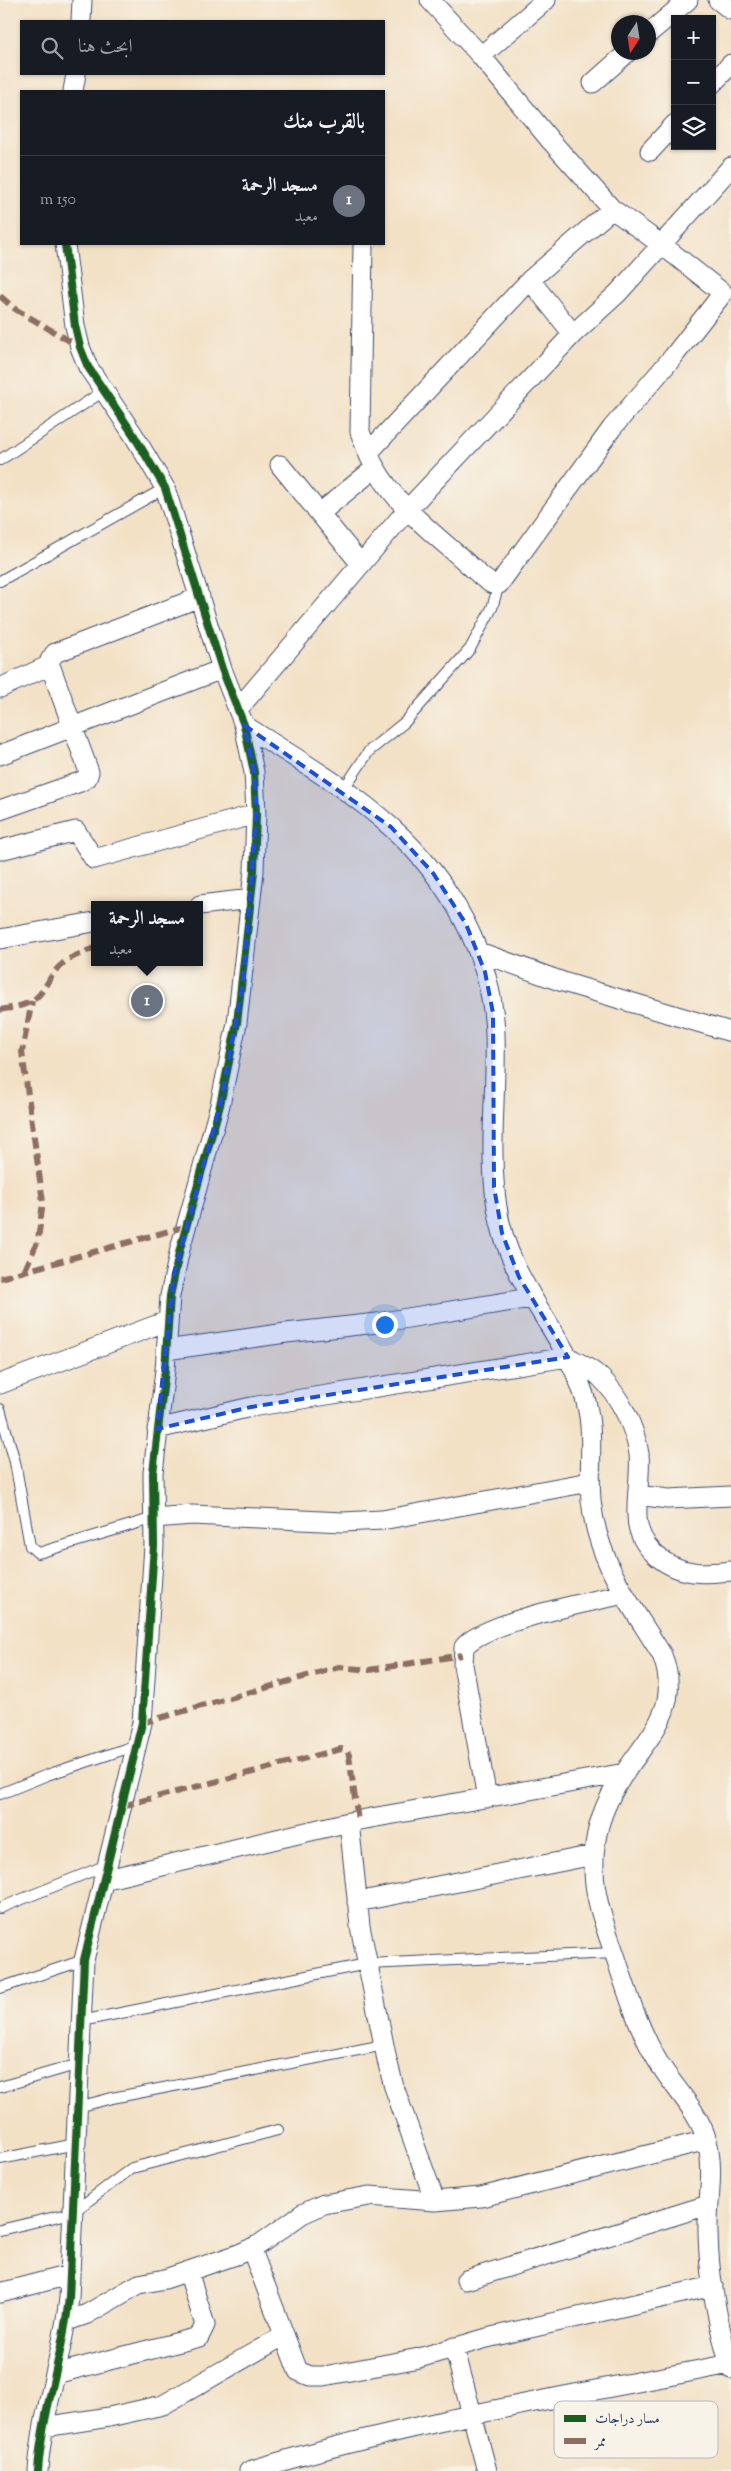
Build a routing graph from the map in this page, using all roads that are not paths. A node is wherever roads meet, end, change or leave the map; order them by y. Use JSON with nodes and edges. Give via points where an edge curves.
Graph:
{"nodes":[{"id":1,"x":82,"y":0,"type":"edge"},
{"id":2,"x":430,"y":0,"type":"edge"},
{"id":3,"x":546,"y":0,"type":"edge"},
{"id":4,"x":688,"y":0,"type":"edge"},
{"id":5,"x":718,"y":0,"type":"edge"},
{"id":6,"x":731,"y":10,"type":"edge"},
{"id":7,"x":81,"y":20,"type":"edge"},
{"id":8,"x":656,"y":27,"type":"edge"},
{"id":9,"x":481,"y":56,"type":"junction"},
{"id":10,"x":619,"y":60,"type":"edge"},
{"id":11,"x":731,"y":64,"type":"edge"},
{"id":12,"x":76,"y":75,"type":"edge"},
{"id":13,"x":716,"y":80,"type":"edge"},
{"id":14,"x":593,"y":83,"type":"dead end"},
{"id":15,"x":73,"y":90,"type":"edge"},
{"id":16,"x":671,"y":128,"type":"edge"},
{"id":17,"x":650,"y":151,"type":"dead end"},
{"id":18,"x":731,"y":167,"type":"edge"},
{"id":19,"x":612,"y":208,"type":"junction"},
{"id":20,"x":65,"y":245,"type":"edge"},
{"id":21,"x":363,"y":245,"type":"edge"},
{"id":22,"x":662,"y":245,"type":"junction"},
{"id":23,"x":530,"y":280,"type":"junction"},
{"id":24,"x":727,"y":297,"type":"edge"},
{"id":25,"x":572,"y":334,"type":"junction"},
{"id":26,"x":105,"y":390,"type":"junction"},
{"id":27,"x":0,"y":460,"type":"edge"},
{"id":28,"x":372,"y":461,"type":"junction"},
{"id":29,"x":280,"y":465,"type":"dead end"},
{"id":30,"x":165,"y":488,"type":"junction"},
{"id":31,"x":407,"y":510,"type":"junction"},
{"id":32,"x":320,"y":513,"type":"junction"},
{"id":33,"x":360,"y":563,"type":"junction"},
{"id":34,"x":0,"y":580,"type":"edge"},
{"id":35,"x":499,"y":584,"type":"junction"},
{"id":36,"x":200,"y":597,"type":"junction"},
{"id":37,"x":50,"y":665,"type":"junction"},
{"id":38,"x":222,"y":669,"type":"junction"},
{"id":39,"x":0,"y":688,"type":"edge"},
{"id":40,"x":241,"y":717,"type":"junction"},
{"id":41,"x":74,"y":728,"type":"junction"},
{"id":42,"x":0,"y":756,"type":"edge"},
{"id":43,"x":343,"y":790,"type":"junction"},
{"id":44,"x":0,"y":810,"type":"edge"},
{"id":45,"x":256,"y":814,"type":"junction"},
{"id":46,"x":0,"y":850,"type":"edge"},
{"id":47,"x":251,"y":899,"type":"junction"},
{"id":48,"x":203,"y":905,"type":"edge"},
{"id":49,"x":91,"y":923,"type":"edge"},
{"id":50,"x":0,"y":939,"type":"edge"},
{"id":51,"x":479,"y":952,"type":"junction"},
{"id":52,"x":731,"y":1032,"type":"edge"},
{"id":53,"x":530,"y":1298,"type":"junction"},
{"id":54,"x":167,"y":1321,"type":"junction"},
{"id":55,"x":166,"y":1350,"type":"junction"},
{"id":56,"x":568,"y":1356,"type":"junction"},
{"id":57,"x":0,"y":1384,"type":"edge"},
{"id":58,"x":0,"y":1409,"type":"edge"},
{"id":59,"x":157,"y":1429,"type":"junction"},
{"id":60,"x":590,"y":1482,"type":"junction"},
{"id":61,"x":638,"y":1495,"type":"junction"},
{"id":62,"x":731,"y":1496,"type":"edge"},
{"id":63,"x":154,"y":1518,"type":"junction"},
{"id":64,"x":731,"y":1571,"type":"edge"},
{"id":65,"x":624,"y":1594,"type":"junction"},
{"id":66,"x":138,"y":1745,"type":"junction"},
{"id":67,"x":625,"y":1773,"type":"junction"},
{"id":68,"x":0,"y":1794,"type":"edge"},
{"id":69,"x":487,"y":1798,"type":"junction"},
{"id":70,"x":349,"y":1822,"type":"junction"},
{"id":71,"x":594,"y":1855,"type":"junction"},
{"id":72,"x":105,"y":1872,"type":"junction"},
{"id":73,"x":357,"y":1902,"type":"junction"},
{"id":74,"x":0,"y":1908,"type":"edge"},
{"id":75,"x":614,"y":1953,"type":"junction"},
{"id":76,"x":84,"y":1960,"type":"junction"},
{"id":77,"x":367,"y":1964,"type":"junction"},
{"id":78,"x":0,"y":1988,"type":"edge"},
{"id":79,"x":80,"y":2021,"type":"junction"},
{"id":80,"x":384,"y":2045,"type":"junction"},
{"id":81,"x":79,"y":2064,"type":"junction"},
{"id":82,"x":0,"y":2086,"type":"edge"},
{"id":83,"x":78,"y":2107,"type":"junction"},
{"id":84,"x":278,"y":2130,"type":"dead end"},
{"id":85,"x":707,"y":2140,"type":"junction"},
{"id":86,"x":76,"y":2144,"type":"junction"},
{"id":87,"x":0,"y":2159,"type":"edge"},
{"id":88,"x":435,"y":2201,"type":"junction"},
{"id":89,"x":708,"y":2205,"type":"junction"},
{"id":90,"x":72,"y":2213,"type":"junction"},
{"id":91,"x":0,"y":2230,"type":"edge"},
{"id":92,"x":251,"y":2248,"type":"junction"},
{"id":93,"x":188,"y":2271,"type":"junction"},
{"id":94,"x":69,"y":2275,"type":"junction"},
{"id":95,"x":466,"y":2280,"type":"dead end"},
{"id":96,"x":713,"y":2286,"type":"junction"},
{"id":97,"x":0,"y":2293,"type":"edge"},
{"id":98,"x":67,"y":2321,"type":"junction"},
{"id":99,"x":283,"y":2336,"type":"junction"},
{"id":100,"x":454,"y":2347,"type":"junction"},
{"id":101,"x":730,"y":2366,"type":"edge"},
{"id":102,"x":55,"y":2374,"type":"junction"},
{"id":103,"x":472,"y":2416,"type":"junction"},
{"id":104,"x":44,"y":2427,"type":"junction"},
{"id":105,"x":38,"y":2471,"type":"edge"},
{"id":106,"x":249,"y":2471,"type":"edge"},
{"id":107,"x":487,"y":2471,"type":"edge"}],
"edges":[{"from":1,"to":7,"type":"street"},
{"from":2,"to":9,"type":"street"},
{"from":3,"to":9,"type":"street"},
{"from":4,"to":8,"type":"street"},
{"from":5,"to":6,"type":"street"},
{"from":9,"to":19,"type":"street","via":[[550,140]]},
{"from":10,"to":14,"type":"street"},
{"from":11,"to":13,"type":"street"},
{"from":12,"to":15,"type":"street"},
{"from":16,"to":17,"type":"street"},
{"from":18,"to":22,"type":"street"},
{"from":19,"to":22,"type":"street"},
{"from":19,"to":23,"type":"street"},
{"from":20,"to":26,"type":"street","via":[[80,347],[88,367]]},
{"from":21,"to":28,"type":"street","via":[[360,432]]},
{"from":22,"to":24,"type":"street"},
{"from":22,"to":25,"type":"street","via":[[618,293]]},
{"from":23,"to":25,"type":"street"},
{"from":23,"to":28,"type":"street"},
{"from":24,"to":35,"type":"street","via":[[612,428]]},
{"from":25,"to":31,"type":"street"},
{"from":26,"to":27,"type":"lane"},
{"from":26,"to":30,"type":"street"},
{"from":28,"to":31,"type":"street"},
{"from":28,"to":32,"type":"street"},
{"from":29,"to":32,"type":"street"},
{"from":30,"to":34,"type":"lane"},
{"from":30,"to":36,"type":"street"},
{"from":31,"to":33,"type":"street"},
{"from":31,"to":35,"type":"street","via":[[482,577],[492,584]]},
{"from":32,"to":33,"type":"street"},
{"from":33,"to":40,"type":"street"},
{"from":35,"to":43,"type":"lane","via":[[492,608],[470,649],[405,722],[369,751]]},
{"from":36,"to":37,"type":"street","via":[[55,654]]},
{"from":36,"to":38,"type":"street"},
{"from":37,"to":39,"type":"street"},
{"from":37,"to":41,"type":"street"},
{"from":38,"to":40,"type":"street"},
{"from":38,"to":41,"type":"street"},
{"from":40,"to":43,"type":"street"},
{"from":40,"to":45,"type":"street","via":[[254,772]]},
{"from":41,"to":42,"type":"street"},
{"from":41,"to":44,"type":"street","via":[[89,772],[87,778]]},
{"from":43,"to":51,"type":"street","via":[[391,827],[418,855],[451,898]]},
{"from":45,"to":46,"type":"street","via":[[94,859],[76,831]]},
{"from":45,"to":47,"type":"street"},
{"from":47,"to":48,"type":"street"},
{"from":47,"to":54,"type":"street","via":[[243,982],[231,1056],[174,1273]]},
{"from":49,"to":50,"type":"street"},
{"from":51,"to":52,"type":"street","via":[[563,982]]},
{"from":51,"to":53,"type":"street","via":[[490,992],[495,1033],[497,1210],[509,1256]]},
{"from":53,"to":55,"type":"street","via":[[378,1323]]},
{"from":53,"to":56,"type":"street"},
{"from":54,"to":55,"type":"street"},
{"from":54,"to":57,"type":"street"},
{"from":55,"to":59,"type":"street"},
{"from":56,"to":59,"type":"street","via":[[251,1407]]},
{"from":56,"to":60,"type":"street","via":[[590,1418]]},
{"from":56,"to":61,"type":"street","via":[[599,1376],[620,1404],[637,1442],[640,1466]]},
{"from":58,"to":63,"type":"lane","via":[[15,1462],[33,1550],[42,1552]]},
{"from":59,"to":63,"type":"street","via":[[153,1473]]},
{"from":60,"to":63,"type":"street","via":[[382,1520],[325,1522],[192,1515]]},
{"from":60,"to":65,"type":"street","via":[[599,1542]]},
{"from":61,"to":62,"type":"street","via":[[668,1499]]},
{"from":61,"to":64,"type":"street","via":[[637,1517],[642,1539],[658,1558],[693,1572]]},
{"from":63,"to":66,"type":"street"},
{"from":65,"to":67,"type":"street","via":[[662,1655],[670,1686],[663,1717]]},
{"from":65,"to":69,"type":"street","via":[[512,1622],[476,1637],[464,1647],[463,1664]]},
{"from":66,"to":68,"type":"lane"},
{"from":66,"to":72,"type":"street"},
{"from":67,"to":69,"type":"street"},
{"from":67,"to":71,"type":"street","via":[[602,1817]]},
{"from":69,"to":70,"type":"street"},
{"from":70,"to":72,"type":"street"},
{"from":70,"to":73,"type":"street"},
{"from":71,"to":73,"type":"street"},
{"from":71,"to":75,"type":"street","via":[[597,1900]]},
{"from":72,"to":74,"type":"lane"},
{"from":72,"to":76,"type":"street"},
{"from":73,"to":77,"type":"street"},
{"from":75,"to":77,"type":"lane"},
{"from":75,"to":85,"type":"street","via":[[645,2038]]},
{"from":76,"to":78,"type":"lane"},
{"from":76,"to":79,"type":"street"},
{"from":77,"to":79,"type":"lane"},
{"from":77,"to":80,"type":"street"},
{"from":79,"to":81,"type":"street"},
{"from":80,"to":83,"type":"lane"},
{"from":80,"to":88,"type":"street","via":[[394,2087]]},
{"from":81,"to":82,"type":"lane"},
{"from":81,"to":83,"type":"street"},
{"from":83,"to":86,"type":"street"},
{"from":84,"to":90,"type":"lane","via":[[132,2168]]},
{"from":85,"to":88,"type":"street","via":[[480,2197]]},
{"from":85,"to":89,"type":"street","via":[[711,2159]]},
{"from":86,"to":87,"type":"lane"},
{"from":86,"to":90,"type":"street"},
{"from":88,"to":92,"type":"street","via":[[369,2196],[324,2204],[302,2214]]},
{"from":89,"to":95,"type":"street"},
{"from":89,"to":96,"type":"street"},
{"from":90,"to":91,"type":"lane"},
{"from":90,"to":94,"type":"street"},
{"from":92,"to":93,"type":"street"},
{"from":92,"to":99,"type":"street"},
{"from":93,"to":98,"type":"street","via":[[139,2284],[88,2314]]},
{"from":93,"to":102,"type":"street","via":[[205,2325],[200,2337]]},
{"from":94,"to":97,"type":"street"},
{"from":94,"to":98,"type":"street"},
{"from":96,"to":100,"type":"street"},
{"from":96,"to":101,"type":"street"},
{"from":98,"to":102,"type":"street"},
{"from":99,"to":100,"type":"street","via":[[298,2370],[310,2376],[419,2358]]},
{"from":99,"to":104,"type":"street","via":[[163,2405]]},
{"from":100,"to":103,"type":"street"},
{"from":101,"to":103,"type":"street"},
{"from":102,"to":104,"type":"street"},
{"from":103,"to":106,"type":"street","via":[[323,2450]]},
{"from":103,"to":107,"type":"street"},
{"from":104,"to":105,"type":"street"}]}
